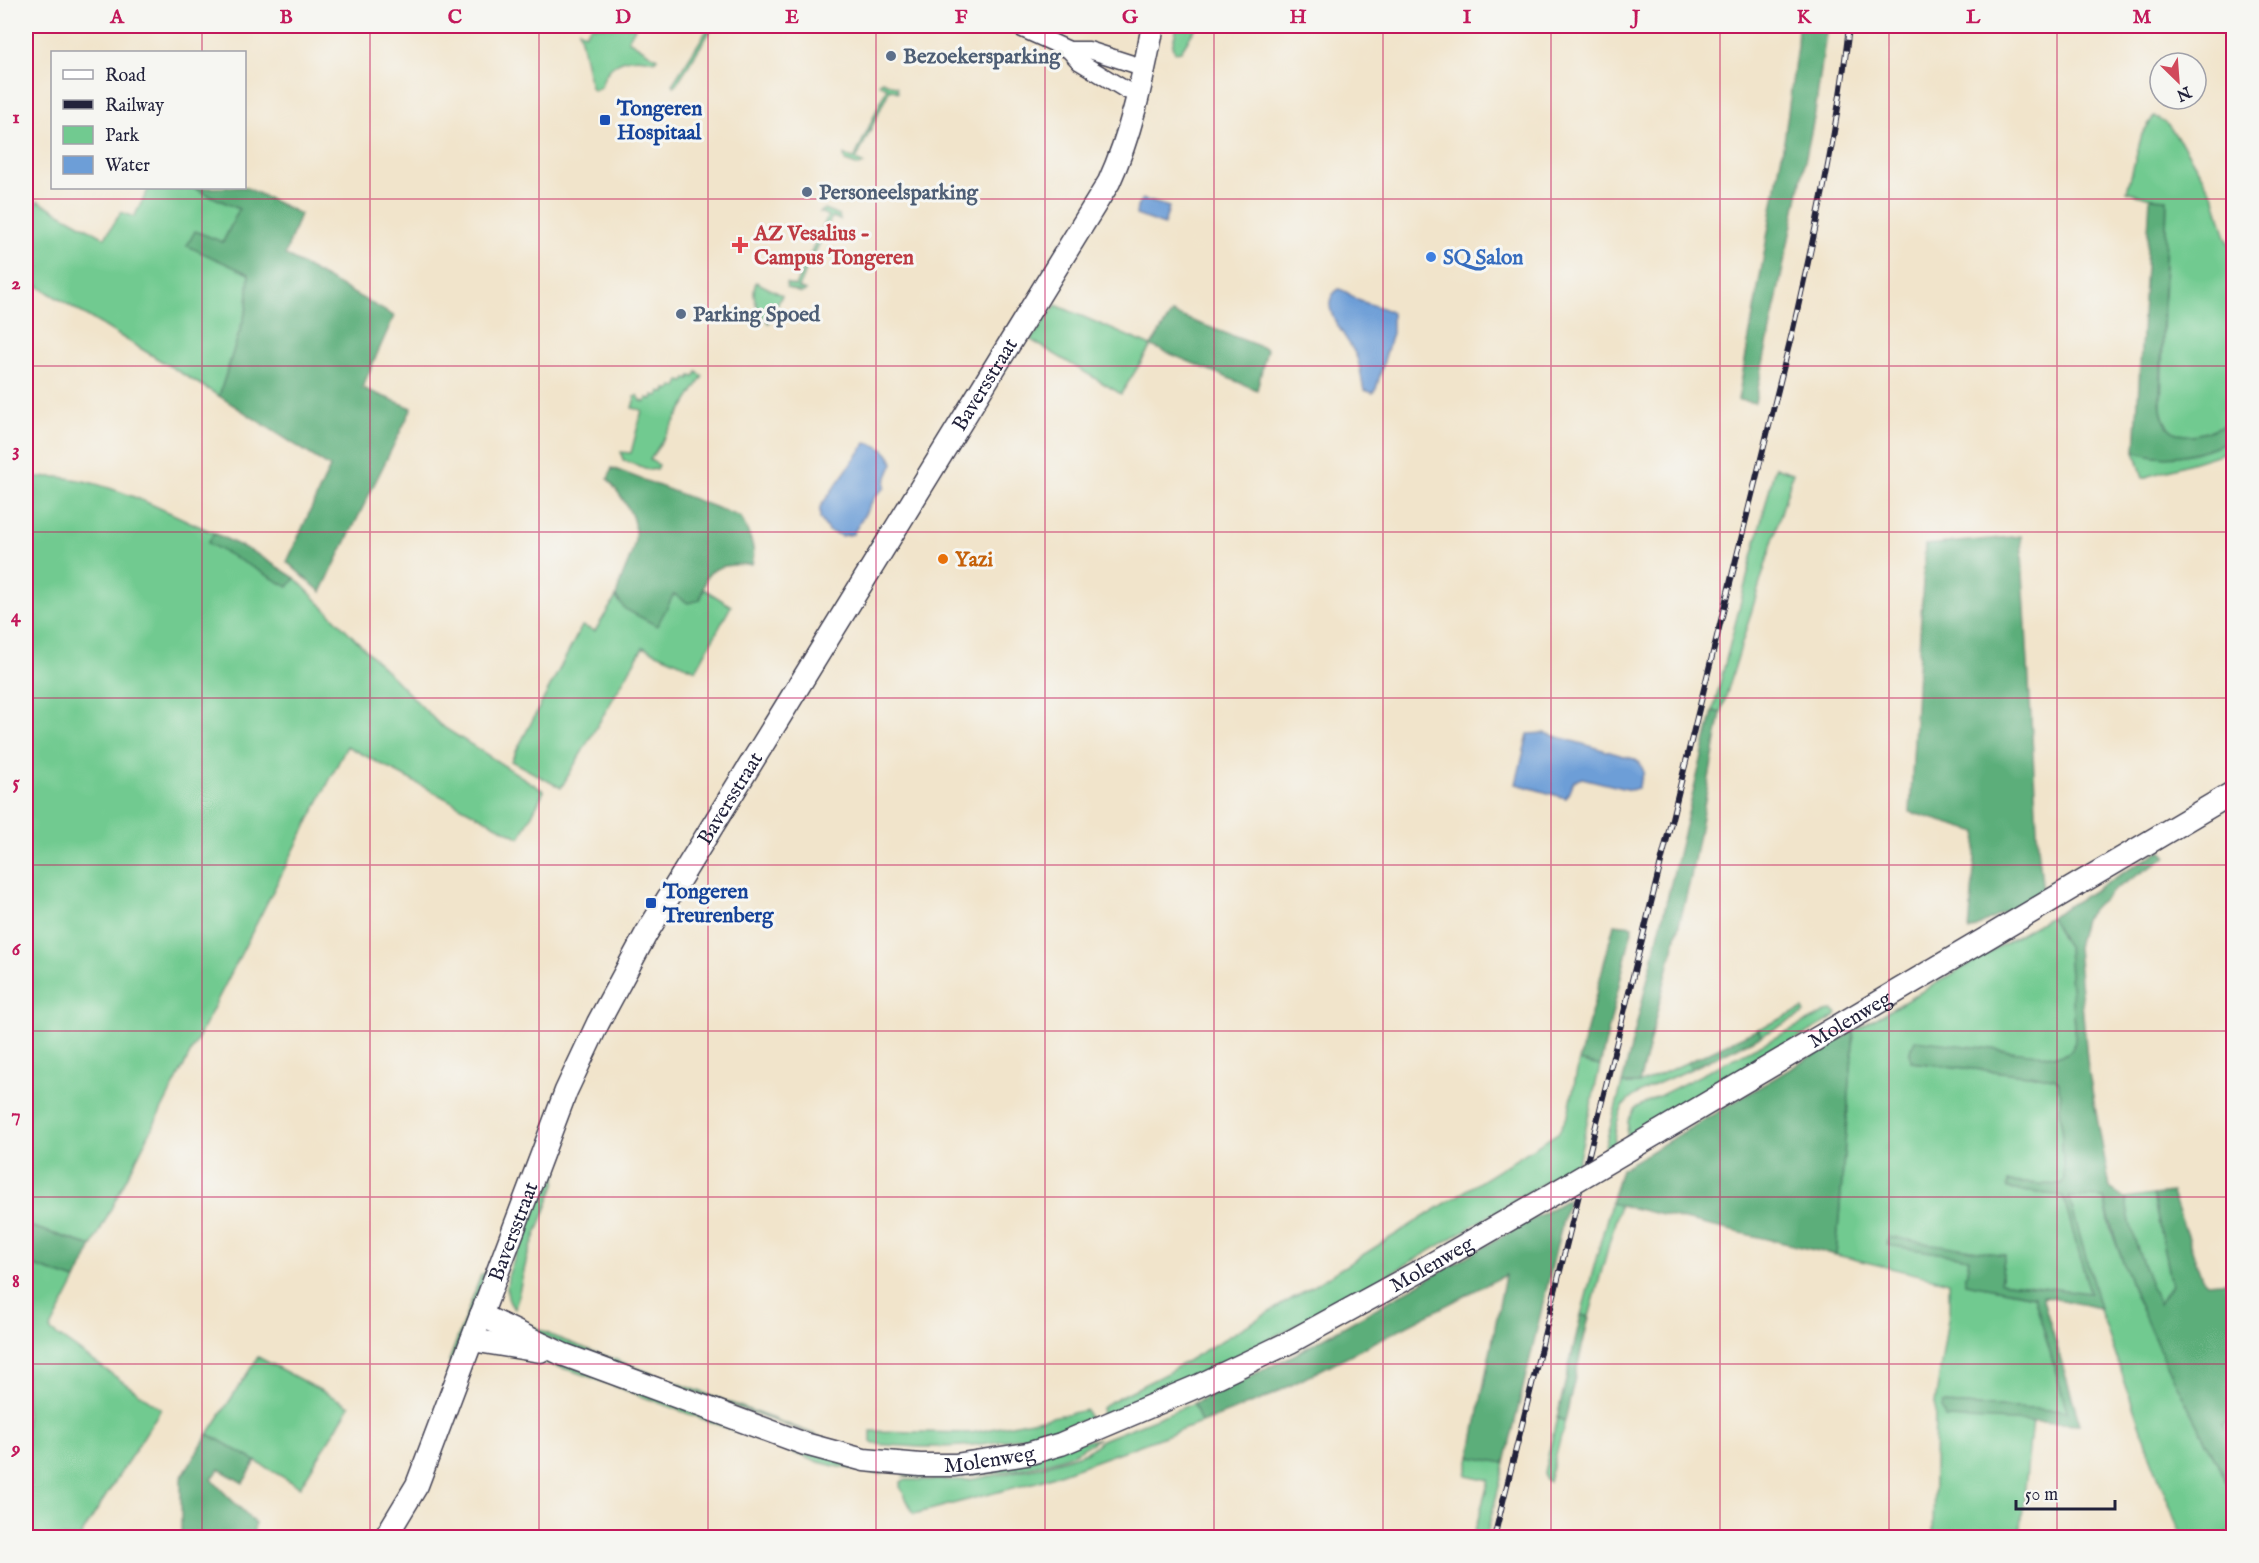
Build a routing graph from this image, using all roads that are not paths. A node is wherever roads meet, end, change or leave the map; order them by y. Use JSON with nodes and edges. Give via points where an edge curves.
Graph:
{"nodes":[{"id":1,"x":1016,"y":26,"type":"edge"},
{"id":2,"x":1153,"y":26,"type":"edge"},
{"id":3,"x":1069,"y":50,"type":"junction"},
{"id":4,"x":1145,"y":68,"type":"junction"},
{"id":5,"x":1139,"y":94,"type":"junction"},
{"id":6,"x":2234,"y":792,"type":"edge"},
{"id":7,"x":481,"y":1314,"type":"junction"},
{"id":8,"x":472,"y":1340,"type":"junction"},
{"id":9,"x":562,"y":1354,"type":"junction"},
{"id":10,"x":385,"y":1538,"type":"edge"}],
"edges":[{"from":1,"to":3,"type":"street"},
{"from":2,"to":4,"type":"main road","name":"Baversstraat"},
{"from":3,"to":4,"type":"street","via":[[1089,50]]},
{"from":3,"to":5,"type":"street","via":[[1080,62]]},
{"from":4,"to":5,"type":"main road","name":"Baversstraat"},
{"from":5,"to":7,"type":"main road","name":"Baversstraat","via":[[1121,155],[1104,192],[621,978],[566,1091]]},
{"from":6,"to":9,"type":"main road","name":"Molenweg","bridge":true,"via":[[1418,1272],[1300,1337],[1198,1386],[1061,1444],[993,1461],[955,1465],[872,1461],[834,1453]]},
{"from":7,"to":8,"type":"main road","name":"Baversstraat"},
{"from":7,"to":9,"type":"main road","name":"Molenweg"},
{"from":8,"to":9,"type":"main road","name":"Molenweg"},
{"from":8,"to":10,"type":"main road","name":"Baversstraat","via":[[417,1485]]}]}
